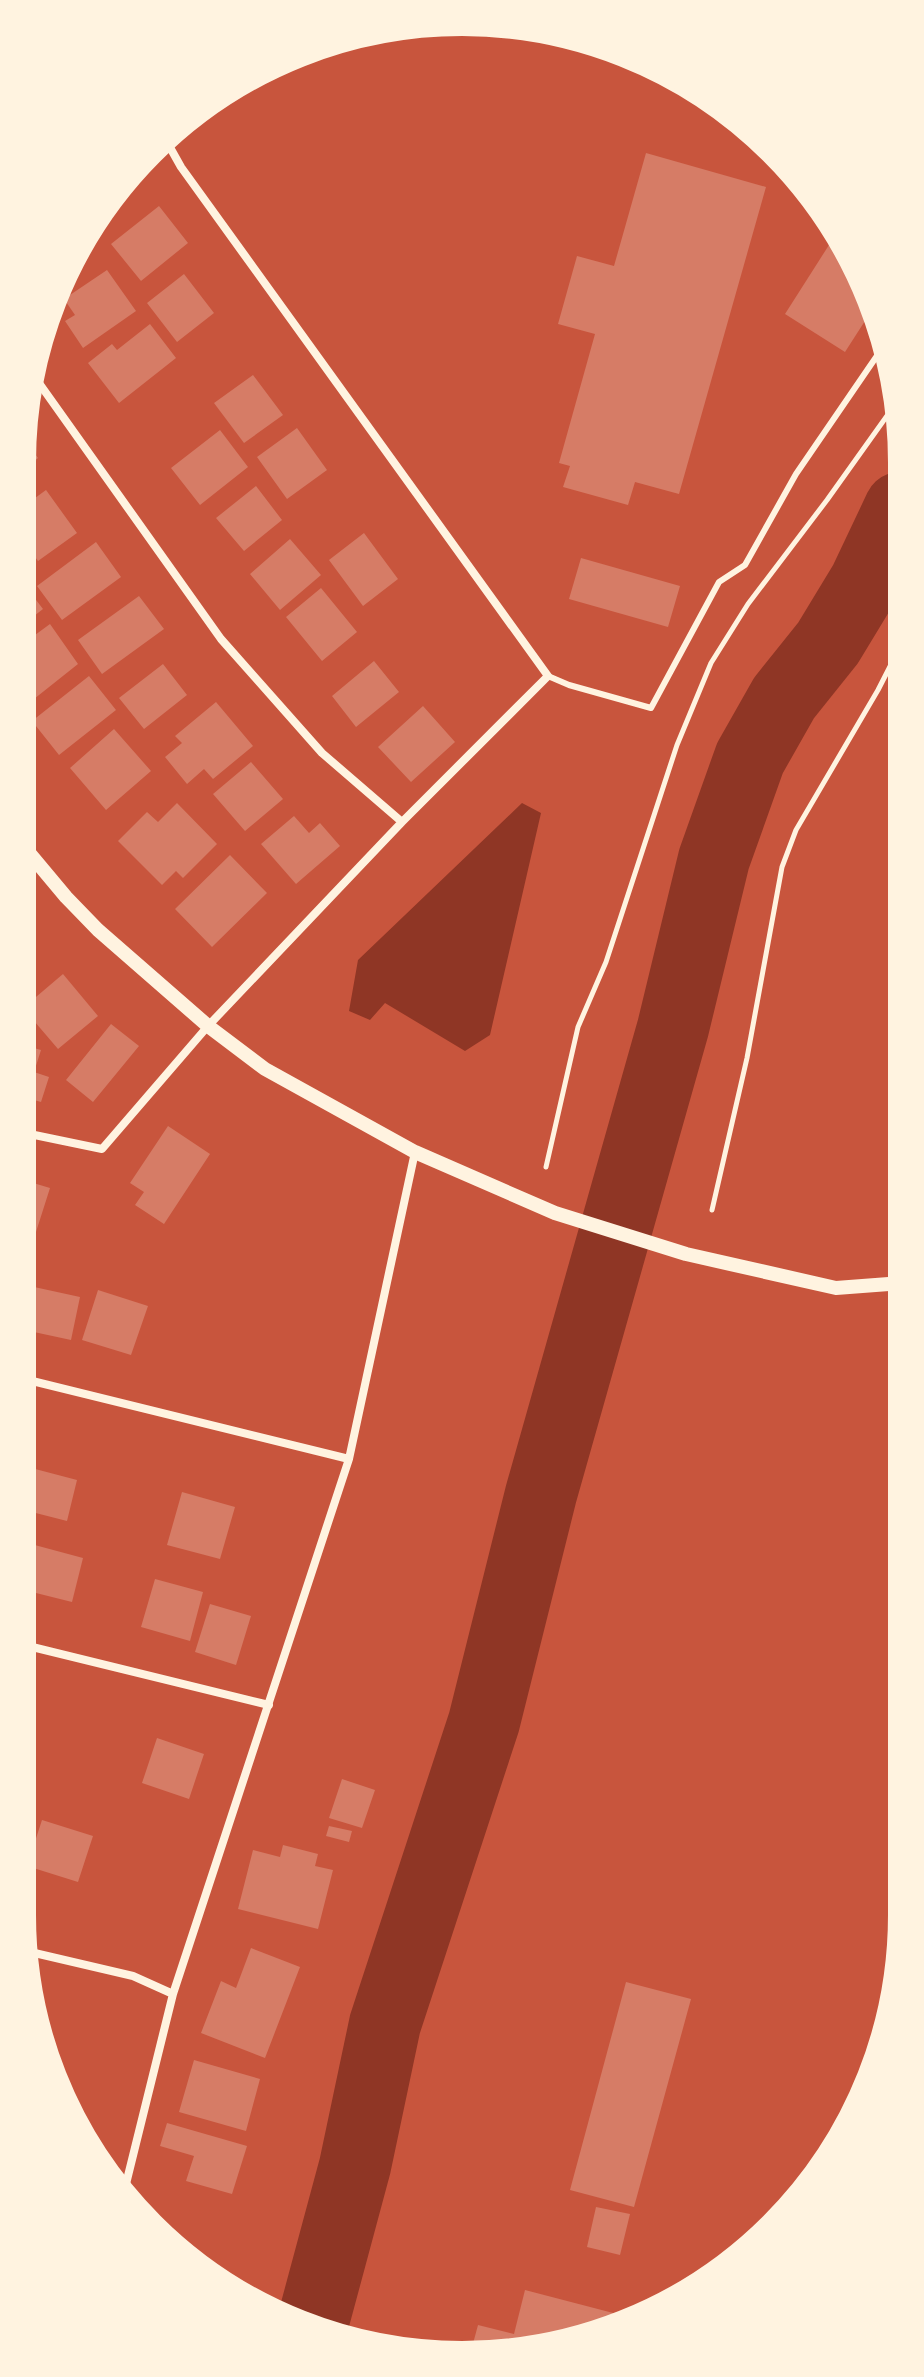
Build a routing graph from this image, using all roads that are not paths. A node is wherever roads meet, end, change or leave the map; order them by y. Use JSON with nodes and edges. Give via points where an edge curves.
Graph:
{"nodes":[{"id":1,"x":171,"y":148,"type":"edge"},
{"id":2,"x":876,"y":357,"type":"edge"},
{"id":3,"x":41,"y":386,"type":"edge"},
{"id":4,"x":548,"y":676,"type":"junction"},
{"id":5,"x":402,"y":822,"type":"junction"},
{"id":6,"x":34,"y":858,"type":"edge"},
{"id":7,"x":208,"y":1026,"type":"junction"},
{"id":8,"x":34,"y":1135,"type":"edge"},
{"id":9,"x":415,"y":1152,"type":"junction"},
{"id":10,"x":890,"y":1284,"type":"edge"},
{"id":11,"x":34,"y":1381,"type":"edge"},
{"id":12,"x":349,"y":1459,"type":"junction"},
{"id":13,"x":34,"y":1647,"type":"edge"},
{"id":14,"x":269,"y":1705,"type":"junction"},
{"id":15,"x":36,"y":1953,"type":"edge"},
{"id":16,"x":173,"y":1994,"type":"junction"},
{"id":17,"x":127,"y":2181,"type":"edge"}],
"edges":[{"from":1,"to":4,"type":"street"},
{"from":2,"to":4,"type":"lane","via":[[796,474],[745,565],[719,582],[651,708]]},
{"from":3,"to":5,"type":"street","via":[[221,639],[322,753]]},
{"from":4,"to":5,"type":"street"},
{"from":5,"to":7,"type":"street"},
{"from":6,"to":7,"type":"street","via":[[98,930]]},
{"from":7,"to":8,"type":"street","via":[[102,1149]]},
{"from":7,"to":9,"type":"street","via":[[265,1069]]},
{"from":9,"to":10,"type":"street","via":[[555,1213],[686,1254],[836,1288]]},
{"from":9,"to":12,"type":"street"},
{"from":11,"to":12,"type":"street"},
{"from":12,"to":14,"type":"street"},
{"from":13,"to":14,"type":"street"},
{"from":14,"to":16,"type":"street"},
{"from":15,"to":16,"type":"street","via":[[133,1976]]},
{"from":16,"to":17,"type":"street"}]}
